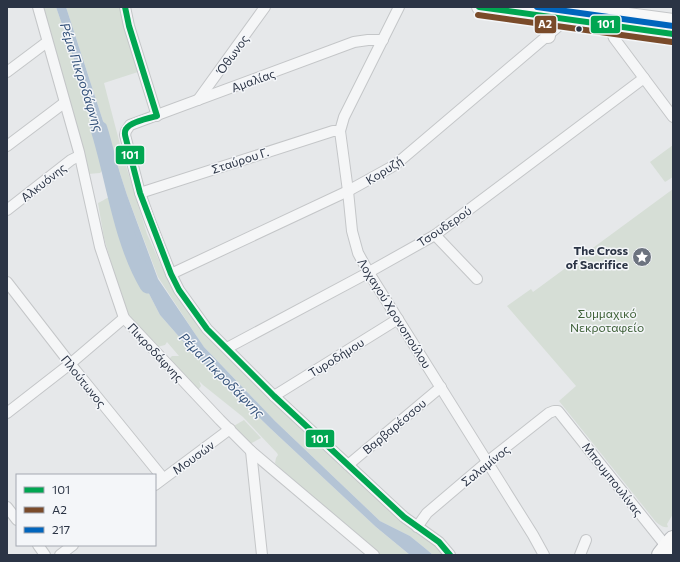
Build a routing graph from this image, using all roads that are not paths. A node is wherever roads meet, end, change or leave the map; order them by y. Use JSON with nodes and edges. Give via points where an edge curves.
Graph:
{"nodes":[{"id":1,"x":38,"y":7,"type":"edge"},
{"id":2,"x":125,"y":7,"type":"edge"},
{"id":3,"x":265,"y":7,"type":"edge"},
{"id":4,"x":399,"y":7,"type":"edge"},
{"id":5,"x":479,"y":7,"type":"edge"},
{"id":6,"x":567,"y":13,"type":"edge"},
{"id":7,"x":614,"y":15,"type":"edge"},
{"id":8,"x":543,"y":16,"type":"junction"},
{"id":9,"x":673,"y":20,"type":"edge"},
{"id":10,"x":673,"y":34,"type":"edge"},
{"id":11,"x":548,"y":36,"type":"junction"},
{"id":12,"x":384,"y":40,"type":"junction"},
{"id":13,"x":47,"y":42,"type":"junction"},
{"id":14,"x":7,"y":72,"type":"edge"},
{"id":15,"x":644,"y":78,"type":"junction"},
{"id":16,"x":198,"y":100,"type":"junction"},
{"id":17,"x":64,"y":103,"type":"junction"},
{"id":18,"x":157,"y":116,"type":"junction"},
{"id":19,"x":673,"y":117,"type":"edge"},
{"id":20,"x":340,"y":131,"type":"junction"},
{"id":21,"x":7,"y":146,"type":"edge"},
{"id":22,"x":79,"y":156,"type":"junction"},
{"id":23,"x":348,"y":191,"type":"junction"},
{"id":24,"x":140,"y":193,"type":"junction"},
{"id":25,"x":7,"y":210,"type":"edge"},
{"id":26,"x":435,"y":235,"type":"junction"},
{"id":27,"x":369,"y":273,"type":"junction"},
{"id":28,"x":171,"y":274,"type":"junction"},
{"id":29,"x":478,"y":279,"type":"dead end"},
{"id":30,"x":7,"y":282,"type":"edge"},
{"id":31,"x":124,"y":318,"type":"junction"},
{"id":32,"x":398,"y":319,"type":"junction"},
{"id":33,"x":227,"y":348,"type":"junction"},
{"id":34,"x":70,"y":364,"type":"junction"},
{"id":35,"x":441,"y":387,"type":"junction"},
{"id":36,"x":274,"y":396,"type":"junction"},
{"id":37,"x":558,"y":410,"type":"joint"},
{"id":38,"x":7,"y":413,"type":"edge"},
{"id":39,"x":230,"y":430,"type":"junction"},
{"id":40,"x":251,"y":451,"type":"junction"},
{"id":41,"x":487,"y":462,"type":"junction"},
{"id":42,"x":348,"y":465,"type":"junction"},
{"id":43,"x":164,"y":478,"type":"junction"},
{"id":44,"x":156,"y":484,"type":"edge"},
{"id":45,"x":7,"y":507,"type":"edge"},
{"id":46,"x":16,"y":519,"type":"edge"},
{"id":47,"x":417,"y":527,"type":"junction"},
{"id":48,"x":586,"y":540,"type":"dead end"},
{"id":49,"x":39,"y":546,"type":"edge"},
{"id":50,"x":72,"y":546,"type":"edge"},
{"id":51,"x":667,"y":548,"type":"edge"},
{"id":52,"x":45,"y":555,"type":"edge"},
{"id":53,"x":60,"y":555,"type":"edge"},
{"id":54,"x":262,"y":555,"type":"edge"},
{"id":55,"x":374,"y":555,"type":"edge"},
{"id":56,"x":450,"y":555,"type":"edge"},
{"id":57,"x":544,"y":555,"type":"edge"},
{"id":58,"x":580,"y":555,"type":"edge"}],
"edges":[{"from":1,"to":13,"type":"street","name":"Πικροδάφνης"},
{"from":2,"to":18,"type":"street"},
{"from":3,"to":16,"type":"street","name":"Όθωνος"},
{"from":4,"to":12,"type":"street","name":"Λοχαγού Χρονοπούλου"},
{"from":5,"to":8,"type":"main road"},
{"from":6,"to":7,"type":"main road"},
{"from":6,"to":8,"type":"main road"},
{"from":6,"to":11,"type":"street","name":"Κορυζή"},
{"from":7,"to":9,"type":"main road"},
{"from":7,"to":10,"type":"main road"},
{"from":7,"to":15,"type":"street","via":[[614,38]]},
{"from":8,"to":11,"type":"main road","via":[[548,24]]},
{"from":11,"to":23,"type":"street","name":"Κορυζή","via":[[395,165]]},
{"from":12,"to":16,"type":"street","name":"Αμαλίας","via":[[354,42]]},
{"from":12,"to":20,"type":"street","name":"Λοχαγού Χρονοπούλου","via":[[344,117]]},
{"from":13,"to":14,"type":"street"},
{"from":13,"to":17,"type":"street","name":"Πικροδάφνης"},
{"from":15,"to":19,"type":"street"},
{"from":15,"to":26,"type":"street","name":"Τσουδερού"},
{"from":16,"to":18,"type":"street","name":"Αμαλίας"},
{"from":17,"to":21,"type":"street"},
{"from":17,"to":22,"type":"street","name":"Πικροδάφνης"},
{"from":18,"to":24,"type":"street","name":"Αμαλίας","via":[[130,125],[125,135]]},
{"from":20,"to":23,"type":"street","name":"Λοχαγού Χρονοπούλου"},
{"from":20,"to":24,"type":"street","name":"Σταύρου Γ.","via":[[333,131]]},
{"from":22,"to":25,"type":"street","name":"Αλκυόνης"},
{"from":22,"to":31,"type":"street","name":"Πικροδάφνης","via":[[100,247]]},
{"from":23,"to":27,"type":"street","name":"Λοχαγού Χρονοπούλου","via":[[352,231],[358,254]]},
{"from":23,"to":28,"type":"street","name":"Κορυζή"},
{"from":24,"to":28,"type":"street"},
{"from":26,"to":27,"type":"street","name":"Τσουδερού"},
{"from":26,"to":29,"type":"street"},
{"from":27,"to":32,"type":"street","name":"Λοχαγού Χρονοπούλου"},
{"from":27,"to":33,"type":"street","name":"Τσουδερού"},
{"from":28,"to":33,"type":"street","via":[[179,290],[207,329]]},
{"from":30,"to":34,"type":"street","name":"Πλούτωνος"},
{"from":31,"to":34,"type":"street"},
{"from":31,"to":39,"type":"street","name":"Πικροδάφνης"},
{"from":32,"to":35,"type":"street","name":"Λοχαγού Χρονοπούλου"},
{"from":32,"to":36,"type":"street","name":"Τυροδήμου"},
{"from":33,"to":36,"type":"street"},
{"from":34,"to":38,"type":"street"},
{"from":34,"to":43,"type":"street","name":"Πλούτωνος"},
{"from":35,"to":41,"type":"street","name":"Λοχαγού Χρονοπούλου"},
{"from":35,"to":42,"type":"street","name":"Βαρβαρέσσου"},
{"from":36,"to":42,"type":"street"},
{"from":37,"to":41,"type":"street","name":"Σαλαμίνος","via":[[549,413]]},
{"from":37,"to":51,"type":"street","name":"Μπουμπουλίνας"},
{"from":39,"to":40,"type":"street","name":"Πικροδάφνης"},
{"from":39,"to":43,"type":"street","name":"Μουσών"},
{"from":40,"to":54,"type":"street"},
{"from":40,"to":55,"type":"street","name":"Πικροδάφνης"},
{"from":41,"to":47,"type":"street","name":"Σαλαμίνος","via":[[427,513]]},
{"from":41,"to":57,"type":"street","name":"Λοχαγού Χρονοπούλου"},
{"from":42,"to":47,"type":"street"},
{"from":43,"to":44,"type":"street","name":"Μουσών"},
{"from":45,"to":46,"type":"street"},
{"from":47,"to":56,"type":"street","via":[[439,542]]},
{"from":48,"to":58,"type":"street"},
{"from":49,"to":52,"type":"street"},
{"from":50,"to":53,"type":"street"}]}
